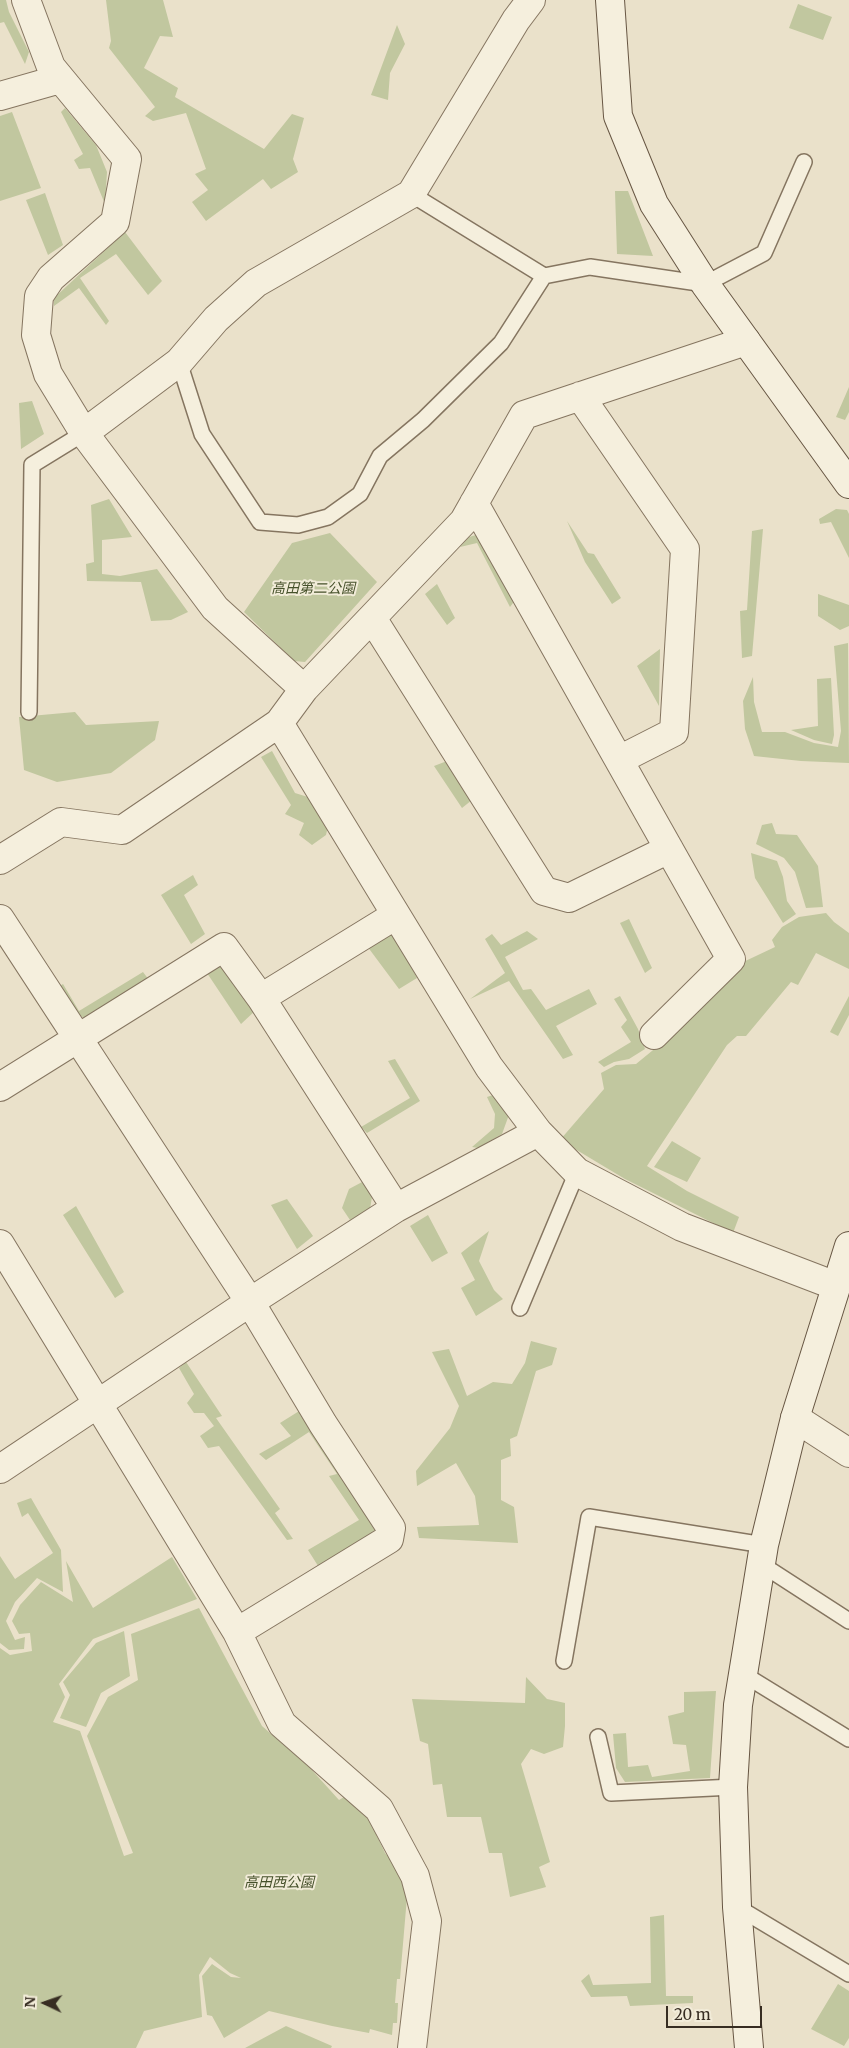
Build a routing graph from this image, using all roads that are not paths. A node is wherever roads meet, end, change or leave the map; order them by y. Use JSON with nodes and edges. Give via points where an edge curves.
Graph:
{"nodes":[{"id":1,"x":26,"y":0,"type":"edge"},
{"id":2,"x":531,"y":0,"type":"edge"},
{"id":3,"x":610,"y":0,"type":"edge"},
{"id":4,"x":60,"y":79,"type":"junction"},
{"id":5,"x":0,"y":96,"type":"edge"},
{"id":6,"x":804,"y":162,"type":"dead end"},
{"id":7,"x":410,"y":194,"type":"junction"},
{"id":8,"x":544,"y":276,"type":"junction"},
{"id":9,"x":705,"y":284,"type":"junction"},
{"id":10,"x":746,"y":341,"type":"junction"},
{"id":11,"x":179,"y":362,"type":"junction"},
{"id":12,"x":580,"y":396,"type":"junction"},
{"id":13,"x":84,"y":433,"type":"junction"},
{"id":14,"x":849,"y":484,"type":"edge"},
{"id":15,"x":474,"y":503,"type":"junction"},
{"id":16,"x":372,"y":618,"type":"junction"},
{"id":17,"x":304,"y":689,"type":"junction"},
{"id":18,"x":29,"y":712,"type":"dead end"},
{"id":19,"x":279,"y":723,"type":"junction"},
{"id":20,"x":619,"y":760,"type":"junction"},
{"id":21,"x":669,"y":850,"type":"junction"},
{"id":22,"x":0,"y":860,"type":"edge"},
{"id":23,"x":396,"y":916,"type":"junction"},
{"id":24,"x":0,"y":919,"type":"edge"},
{"id":25,"x":261,"y":998,"type":"junction"},
{"id":26,"x":654,"y":1036,"type":"dead end"},
{"id":27,"x":77,"y":1038,"type":"junction"},
{"id":28,"x":0,"y":1087,"type":"edge"},
{"id":29,"x":538,"y":1132,"type":"junction"},
{"id":30,"x":577,"y":1172,"type":"junction"},
{"id":31,"x":396,"y":1208,"type":"junction"},
{"id":32,"x":0,"y":1244,"type":"edge"},
{"id":33,"x":849,"y":1246,"type":"edge"},
{"id":34,"x":836,"y":1286,"type":"junction"},
{"id":35,"x":250,"y":1302,"type":"junction"},
{"id":36,"x":520,"y":1308,"type":"dead end"},
{"id":37,"x":98,"y":1404,"type":"junction"},
{"id":38,"x":795,"y":1418,"type":"junction"},
{"id":39,"x":849,"y":1453,"type":"edge"},
{"id":40,"x":0,"y":1469,"type":"edge"},
{"id":41,"x":763,"y":1555,"type":"junction"},
{"id":42,"x":849,"y":1621,"type":"edge"},
{"id":43,"x":238,"y":1632,"type":"junction"},
{"id":44,"x":564,"y":1661,"type":"dead end"},
{"id":45,"x":743,"y":1674,"type":"junction"},
{"id":46,"x":598,"y":1737,"type":"dead end"},
{"id":47,"x":849,"y":1739,"type":"edge"},
{"id":48,"x":733,"y":1787,"type":"junction"},
{"id":49,"x":737,"y":1907,"type":"junction"},
{"id":50,"x":849,"y":1974,"type":"edge"},
{"id":51,"x":412,"y":2048,"type":"edge"},
{"id":52,"x":749,"y":2048,"type":"edge"}],
"edges":[{"from":1,"to":4,"type":"street","via":[[51,67]]},
{"from":2,"to":7,"type":"street"},
{"from":3,"to":9,"type":"street","via":[[618,116],[654,204]]},
{"from":4,"to":5,"type":"street"},
{"from":4,"to":13,"type":"street","via":[[127,159],[115,222],[51,278],[39,296],[36,335],[48,374]]},
{"from":6,"to":9,"type":"lane","via":[[764,253]]},
{"from":7,"to":8,"type":"lane"},
{"from":7,"to":11,"type":"street","via":[[256,283],[216,319]]},
{"from":8,"to":9,"type":"lane","via":[[590,267]]},
{"from":8,"to":11,"type":"lane","via":[[501,343],[423,420],[380,456],[360,494],[328,517],[298,525],[260,522],[202,434]]},
{"from":9,"to":10,"type":"street"},
{"from":10,"to":12,"type":"street"},
{"from":10,"to":14,"type":"street"},
{"from":11,"to":13,"type":"street"},
{"from":12,"to":15,"type":"street","via":[[524,415]]},
{"from":12,"to":20,"type":"street","via":[[685,549],[674,732]]},
{"from":13,"to":17,"type":"street","via":[[215,608]]},
{"from":13,"to":18,"type":"lane","via":[[32,465]]},
{"from":15,"to":16,"type":"street","via":[[464,520]]},
{"from":15,"to":20,"type":"street"},
{"from":16,"to":17,"type":"street"},
{"from":16,"to":21,"type":"street","via":[[544,891],[569,898]]},
{"from":17,"to":19,"type":"street"},
{"from":19,"to":22,"type":"street","via":[[122,830],[61,822]]},
{"from":19,"to":23,"type":"street"},
{"from":20,"to":21,"type":"street"},
{"from":21,"to":26,"type":"street","via":[[731,959]]},
{"from":23,"to":25,"type":"street"},
{"from":23,"to":29,"type":"street","via":[[489,1067]]},
{"from":24,"to":27,"type":"street"},
{"from":25,"to":27,"type":"street","via":[[224,947]]},
{"from":25,"to":31,"type":"street"},
{"from":27,"to":28,"type":"street"},
{"from":27,"to":35,"type":"street"},
{"from":29,"to":30,"type":"street"},
{"from":29,"to":31,"type":"street"},
{"from":30,"to":34,"type":"street","via":[[682,1227]]},
{"from":30,"to":36,"type":"lane"},
{"from":31,"to":35,"type":"street"},
{"from":32,"to":37,"type":"street"},
{"from":33,"to":34,"type":"street"},
{"from":34,"to":38,"type":"street"},
{"from":35,"to":37,"type":"street"},
{"from":35,"to":43,"type":"street","via":[[323,1424],[391,1528],[389,1539]]},
{"from":37,"to":40,"type":"street"},
{"from":37,"to":43,"type":"street"},
{"from":38,"to":39,"type":"street"},
{"from":38,"to":41,"type":"street"},
{"from":41,"to":42,"type":"lane"},
{"from":41,"to":44,"type":"lane","via":[[589,1517]]},
{"from":41,"to":45,"type":"street"},
{"from":43,"to":51,"type":"street","via":[[282,1724],[379,1809],[415,1876],[427,1922]]},
{"from":45,"to":47,"type":"lane"},
{"from":45,"to":48,"type":"street","via":[[735,1736]]},
{"from":46,"to":48,"type":"lane","via":[[612,1793]]},
{"from":48,"to":49,"type":"street"},
{"from":49,"to":50,"type":"lane"},
{"from":49,"to":52,"type":"street"}]}
